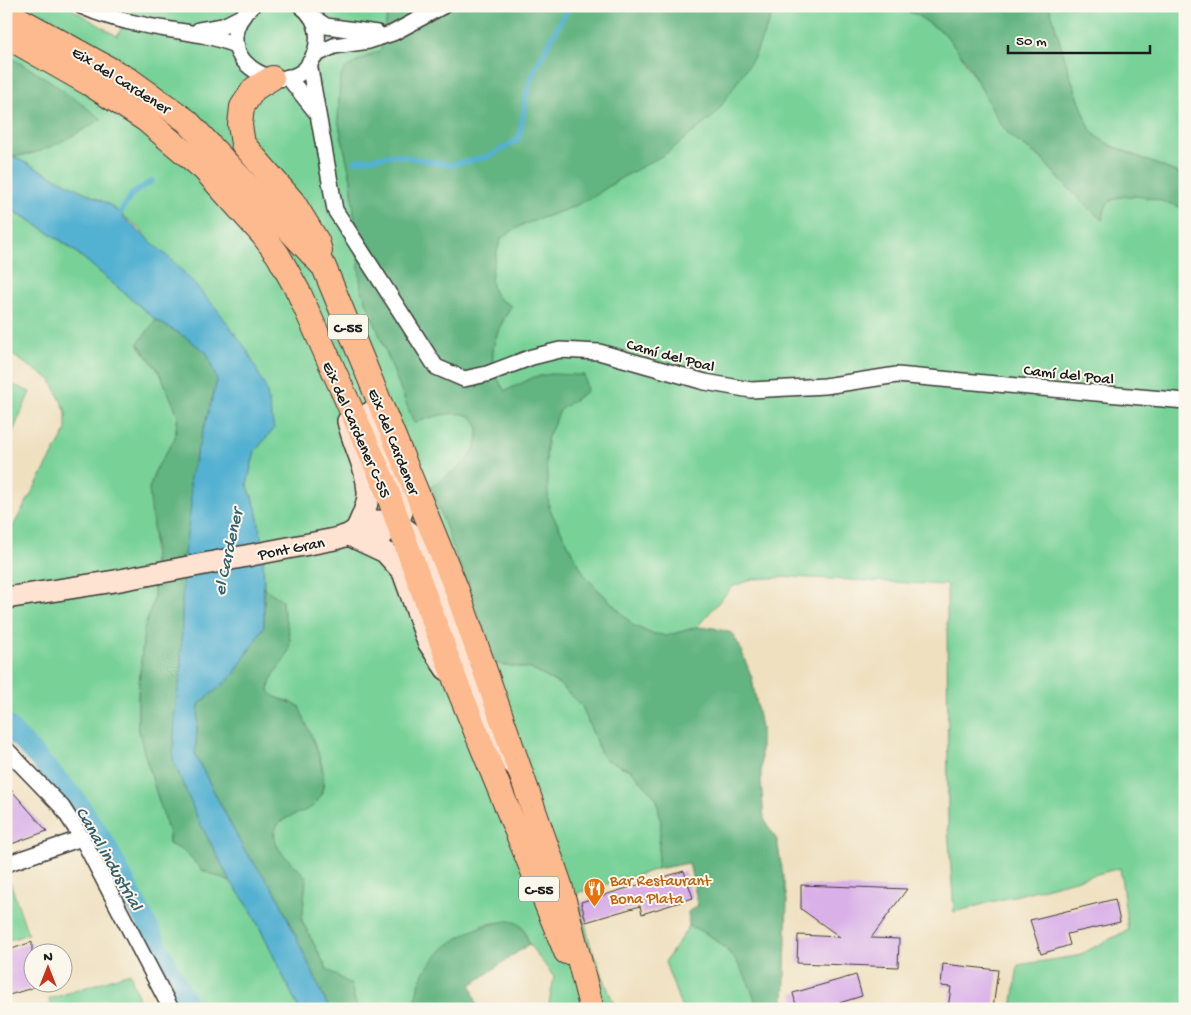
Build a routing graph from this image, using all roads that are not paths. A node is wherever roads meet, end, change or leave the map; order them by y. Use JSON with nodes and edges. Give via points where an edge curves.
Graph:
{"nodes":[{"id":1,"x":81,"y":6,"type":"edge"},
{"id":2,"x":444,"y":6,"type":"edge"},
{"id":3,"x":247,"y":11,"type":"edge"},
{"id":4,"x":306,"y":11,"type":"edge"},
{"id":5,"x":6,"y":12,"type":"edge"},
{"id":6,"x":190,"y":31,"type":"junction"},
{"id":7,"x":393,"y":33,"type":"junction"},
{"id":8,"x":6,"y":36,"type":"edge"},
{"id":9,"x":237,"y":46,"type":"junction"},
{"id":10,"x":311,"y":60,"type":"junction"},
{"id":11,"x":280,"y":78,"type":"junction"},
{"id":12,"x":319,"y":115,"type":"junction"},
{"id":13,"x":324,"y":267,"type":"junction"},
{"id":14,"x":353,"y":338,"type":"junction"},
{"id":15,"x":341,"y":386,"type":"junction"},
{"id":16,"x":1185,"y":401,"type":"edge"},
{"id":17,"x":396,"y":522,"type":"junction"},
{"id":18,"x":351,"y":536,"type":"junction"},
{"id":19,"x":6,"y":598,"type":"edge"},
{"id":20,"x":457,"y":685,"type":"junction"},
{"id":21,"x":6,"y":749,"type":"edge"},
{"id":22,"x":520,"y":771,"type":"junction"},
{"id":23,"x":82,"y":838,"type":"junction"},
{"id":24,"x":6,"y":864,"type":"edge"},
{"id":25,"x":591,"y":1007,"type":"edge"},
{"id":26,"x":171,"y":1009,"type":"edge"}],
"edges":[{"from":1,"to":6,"type":"street","via":[[118,20]]},
{"from":2,"to":7,"type":"street"},
{"from":3,"to":6,"type":"street","via":[[223,26]]},
{"from":3,"to":9,"type":"street","via":[[238,28]]},
{"from":4,"to":7,"type":"street","via":[[326,26],[368,34]]},
{"from":4,"to":10,"type":"street","name":"Camí del Poal","via":[[315,23],[318,40]]},
{"from":5,"to":13,"type":"main road","name":"Eix del Cardener","number":"C-55","via":[[131,81],[187,121]]},
{"from":6,"to":9,"type":"street"},
{"from":7,"to":10,"type":"street","via":[[334,46]]},
{"from":8,"to":15,"type":"main road","name":"Eix del Cardener C-55","number":"C-55","via":[[146,120],[204,169],[278,255]]},
{"from":9,"to":11,"type":"street","via":[[249,68],[259,75]]},
{"from":10,"to":11,"type":"street","via":[[300,72]]},
{"from":10,"to":12,"type":"street","name":"Camí del Poal"},
{"from":11,"to":12,"type":"street"},
{"from":11,"to":13,"type":"main road","via":[[254,89],[242,107],[240,125],[244,144],[293,202],[317,241]]},
{"from":12,"to":16,"type":"street","name":"Camí del Poal","via":[[335,210],[436,367],[464,379],[560,350],[598,352],[705,382],[751,390],[825,386],[897,375]]},
{"from":13,"to":14,"type":"main road","name":"Eix del Cardener","number":"C-55"},
{"from":14,"to":17,"type":"street","via":[[362,390],[397,477],[402,511]]},
{"from":14,"to":22,"type":"main road","name":"Eix del Cardener","number":"C-55","via":[[456,588]]},
{"from":15,"to":17,"type":"main road","name":"Eix del Cardener C-55","number":"C-55","via":[[384,483]]},
{"from":15,"to":18,"type":"street","via":[[351,438],[363,465],[368,492],[366,506]]},
{"from":17,"to":18,"type":"street","name":"Pont Gran","via":[[384,534]]},
{"from":17,"to":20,"type":"main road","name":"Eix del Cardener C-55","number":"C-55"},
{"from":17,"to":22,"type":"street","via":[[416,538],[438,587],[483,715],[497,745]]},
{"from":18,"to":19,"type":"street","name":"Pont Gran","via":[[115,581]]},
{"from":18,"to":20,"type":"street","via":[[385,552],[403,572],[428,642]]},
{"from":20,"to":25,"type":"main road","name":"Eix del Cardener","number":"C-55","via":[[549,914]]},
{"from":21,"to":23,"type":"street","via":[[62,807]]},
{"from":22,"to":25,"type":"main road","name":"Eix del Cardener","number":"C-55","via":[[560,885]]},
{"from":23,"to":24,"type":"street"},
{"from":23,"to":26,"type":"street"}]}
